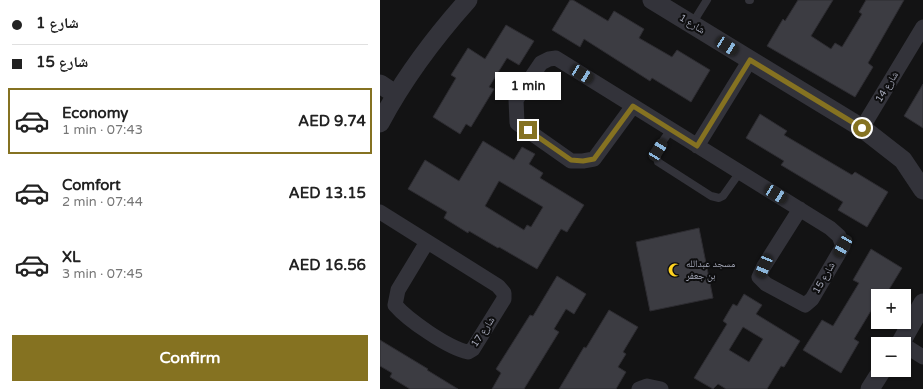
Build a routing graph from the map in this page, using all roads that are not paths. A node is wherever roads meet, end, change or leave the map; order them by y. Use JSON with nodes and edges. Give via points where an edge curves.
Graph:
{"nodes":[{"id":1,"x":468,"y":0,"type":"edge"},
{"id":2,"x":652,"y":0,"type":"edge"},
{"id":3,"x":707,"y":0,"type":"edge"},
{"id":4,"x":692,"y":24,"type":"junction"},
{"id":5,"x":923,"y":27,"type":"edge"},
{"id":6,"x":917,"y":50,"type":"edge"},
{"id":7,"x":750,"y":60,"type":"junction"},
{"id":8,"x":388,"y":89,"type":"edge"},
{"id":9,"x":633,"y":106,"type":"junction"},
{"id":10,"x":380,"y":123,"type":"edge"},
{"id":11,"x":862,"y":128,"type":"junction"},
{"id":12,"x":671,"y":129,"type":"junction"},
{"id":13,"x":697,"y":146,"type":"junction"},
{"id":14,"x":740,"y":172,"type":"junction"},
{"id":15,"x":923,"y":190,"type":"edge"},
{"id":16,"x":800,"y":209,"type":"junction"},
{"id":17,"x":380,"y":212,"type":"edge"},
{"id":18,"x":427,"y":242,"type":"junction"},
{"id":19,"x":923,"y":303,"type":"edge"},
{"id":20,"x":906,"y":337,"type":"edge"},
{"id":21,"x":911,"y":350,"type":"edge"},
{"id":22,"x":923,"y":357,"type":"edge"},
{"id":23,"x":878,"y":377,"type":"edge"},
{"id":24,"x":639,"y":389,"type":"edge"},
{"id":25,"x":661,"y":389,"type":"edge"},
{"id":26,"x":870,"y":389,"type":"edge"}],
"edges":[{"from":1,"to":8,"type":"street"},
{"from":2,"to":4,"type":"street","name":"شارع 1"},
{"from":3,"to":4,"type":"lane"},
{"from":4,"to":7,"type":"street","name":"شارع 1"},
{"from":5,"to":6,"type":"street","name":"شارع 14"},
{"from":6,"to":11,"type":"street","name":"شارع 14"},
{"from":7,"to":11,"type":"street","name":"شارع 1"},
{"from":7,"to":13,"type":"street"},
{"from":8,"to":10,"type":"street"},
{"from":9,"to":9,"type":"street","name":"شارع 15","via":[[556,58],[549,58],[541,63],[516,100],[517,123],[571,160],[583,161],[594,159]]},
{"from":9,"to":12,"type":"street","name":"شارع 15"},
{"from":11,"to":15,"type":"street","name":"شارع 1","via":[[903,160]]},
{"from":12,"to":13,"type":"street","name":"شارع 15"},
{"from":12,"to":14,"type":"lane","via":[[656,154],[658,162],[705,193],[715,198],[723,196]]},
{"from":13,"to":14,"type":"street","name":"شارع 15"},
{"from":14,"to":16,"type":"street","name":"شارع 15"},
{"from":16,"to":16,"type":"street","name":"شارع 15","via":[[759,277],[766,284],[805,306],[812,299],[843,246],[840,236]]},
{"from":17,"to":18,"type":"street","name":"شارع 17"},
{"from":18,"to":18,"type":"street","name":"شارع 17","via":[[498,286],[504,293],[504,299],[474,349],[468,352],[457,350],[403,315],[395,305],[398,290]]},
{"from":19,"to":20,"type":"street"},
{"from":21,"to":22,"type":"street"},
{"from":23,"to":26,"type":"street"},
{"from":24,"to":25,"type":"street","via":[[647,386]]}]}
